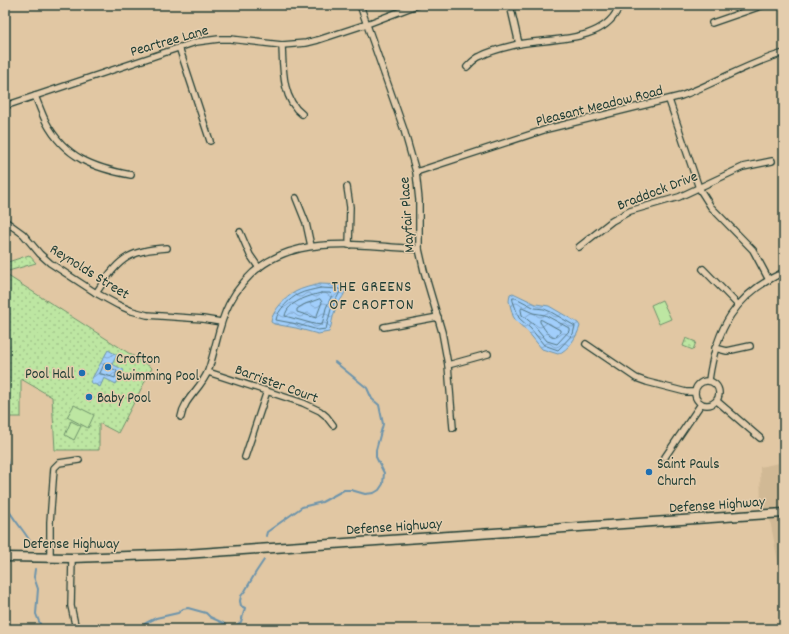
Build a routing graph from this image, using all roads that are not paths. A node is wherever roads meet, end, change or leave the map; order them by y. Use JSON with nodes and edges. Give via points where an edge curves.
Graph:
{"nodes":[{"id":1,"x":360,"y":5,"type":"edge"},
{"id":2,"x":417,"y":5,"type":"edge"},
{"id":3,"x":510,"y":5,"type":"edge"},
{"id":4,"x":764,"y":5,"type":"edge"},
{"id":5,"x":618,"y":9,"type":"dead end"},
{"id":6,"x":712,"y":23,"type":"dead end"},
{"id":7,"x":367,"y":24,"type":"junction"},
{"id":8,"x":519,"y":44,"type":"junction"},
{"id":9,"x":282,"y":45,"type":"junction"},
{"id":10,"x":179,"y":47,"type":"junction"},
{"id":11,"x":784,"y":53,"type":"edge"},
{"id":12,"x":467,"y":67,"type":"dead end"},
{"id":13,"x":35,"y":96,"type":"junction"},
{"id":14,"x":669,"y":100,"type":"junction"},
{"id":15,"x":5,"y":106,"type":"edge"},
{"id":16,"x":302,"y":114,"type":"dead end"},
{"id":17,"x":210,"y":141,"type":"dead end"},
{"id":18,"x":772,"y":161,"type":"dead end"},
{"id":19,"x":416,"y":172,"type":"junction"},
{"id":20,"x":131,"y":175,"type":"dead end"},
{"id":21,"x":347,"y":187,"type":"dead end"},
{"id":22,"x":699,"y":188,"type":"junction"},
{"id":23,"x":296,"y":198,"type":"dead end"},
{"id":24,"x":5,"y":221,"type":"edge"},
{"id":25,"x":240,"y":232,"type":"dead end"},
{"id":26,"x":349,"y":245,"type":"junction"},
{"id":27,"x":311,"y":246,"type":"junction"},
{"id":28,"x":579,"y":247,"type":"dead end"},
{"id":29,"x":167,"y":248,"type":"dead end"},
{"id":30,"x":419,"y":249,"type":"junction"},
{"id":31,"x":259,"y":268,"type":"junction"},
{"id":32,"x":703,"y":269,"type":"dead end"},
{"id":33,"x":784,"y":272,"type":"edge"},
{"id":34,"x":769,"y":280,"type":"junction"},
{"id":35,"x":96,"y":293,"type":"junction"},
{"id":36,"x":738,"y":305,"type":"junction"},
{"id":37,"x":438,"y":317,"type":"junction"},
{"id":38,"x":221,"y":322,"type":"junction"},
{"id":39,"x":384,"y":327,"type":"dead end"},
{"id":40,"x":586,"y":344,"type":"dead end"},
{"id":41,"x":750,"y":346,"type":"dead end"},
{"id":42,"x":715,"y":348,"type":"junction"},
{"id":43,"x":488,"y":354,"type":"dead end"},
{"id":44,"x":448,"y":365,"type":"junction"},
{"id":45,"x":208,"y":372,"type":"junction"},
{"id":46,"x":709,"y":380,"type":"junction"},
{"id":47,"x":267,"y":391,"type":"junction"},
{"id":48,"x":695,"y":392,"type":"junction"},
{"id":49,"x":717,"y":401,"type":"junction"},
{"id":50,"x":700,"y":404,"type":"junction"},
{"id":51,"x":181,"y":417,"type":"dead end"},
{"id":52,"x":333,"y":425,"type":"dead end"},
{"id":53,"x":453,"y":428,"type":"dead end"},
{"id":54,"x":760,"y":438,"type":"dead end"},
{"id":55,"x":665,"y":456,"type":"dead end"},
{"id":56,"x":246,"y":457,"type":"dead end"},
{"id":57,"x":79,"y":460,"type":"dead end"},
{"id":58,"x":784,"y":513,"type":"edge"},
{"id":59,"x":5,"y":557,"type":"edge"},
{"id":60,"x":50,"y":558,"type":"junction"},
{"id":61,"x":72,"y":558,"type":"junction"},
{"id":62,"x":76,"y":629,"type":"edge"}],
"edges":[{"from":1,"to":7,"type":"street","name":"Mayfair Place"},
{"from":2,"to":7,"type":"street","name":"Peartree Lane"},
{"from":3,"to":8,"type":"street"},
{"from":4,"to":6,"type":"street"},
{"from":5,"to":8,"type":"street","via":[[605,25],[582,36]]},
{"from":7,"to":9,"type":"street","name":"Peartree Lane","via":[[318,40]]},
{"from":7,"to":19,"type":"street","name":"Mayfair Place"},
{"from":8,"to":12,"type":"street","via":[[481,56]]},
{"from":9,"to":10,"type":"street","name":"Peartree Lane","via":[[219,39]]},
{"from":9,"to":16,"type":"street","via":[[283,73],[288,94],[296,109]]},
{"from":10,"to":13,"type":"street","name":"Peartree Lane"},
{"from":10,"to":17,"type":"street"},
{"from":11,"to":14,"type":"street","name":"Pleasant Meadow Road","via":[[750,64],[695,91]]},
{"from":13,"to":15,"type":"street","name":"Peartree Lane"},
{"from":13,"to":20,"type":"street","via":[[46,122],[73,153],[97,167]]},
{"from":14,"to":19,"type":"street","name":"Pleasant Meadow Road","via":[[547,129]]},
{"from":14,"to":22,"type":"street"},
{"from":18,"to":22,"type":"street","name":"Braddock Drive","via":[[734,170]]},
{"from":19,"to":30,"type":"street","name":"Mayfair Place"},
{"from":21,"to":26,"type":"street","via":[[350,207]]},
{"from":22,"to":28,"type":"street","name":"Braddock Drive","via":[[630,211],[612,221]]},
{"from":22,"to":34,"type":"street","via":[[711,208],[753,250]]},
{"from":23,"to":27,"type":"street","via":[[306,223]]},
{"from":24,"to":35,"type":"street","name":"Reynolds Street","via":[[23,234],[50,263]]},
{"from":25,"to":31,"type":"street"},
{"from":26,"to":27,"type":"street"},
{"from":26,"to":30,"type":"street"},
{"from":27,"to":31,"type":"street","via":[[283,254]]},
{"from":29,"to":35,"type":"street","via":[[144,250],[128,256],[116,265]]},
{"from":30,"to":37,"type":"street","name":"Mayfair Place"},
{"from":31,"to":38,"type":"street","via":[[228,304]]},
{"from":32,"to":36,"type":"street"},
{"from":33,"to":34,"type":"street"},
{"from":34,"to":36,"type":"street","via":[[752,291]]},
{"from":35,"to":38,"type":"street","name":"Reynolds Street","via":[[118,305],[147,314]]},
{"from":36,"to":42,"type":"street","via":[[726,321]]},
{"from":37,"to":39,"type":"street"},
{"from":37,"to":44,"type":"street","name":"Mayfair Place"},
{"from":38,"to":45,"type":"street"},
{"from":40,"to":48,"type":"street","via":[[636,378],[686,392]]},
{"from":41,"to":42,"type":"street","via":[[728,351]]},
{"from":42,"to":46,"type":"street"},
{"from":43,"to":44,"type":"street"},
{"from":44,"to":53,"type":"street","name":"Mayfair Place"},
{"from":45,"to":47,"type":"street","name":"Barrister Court"},
{"from":45,"to":51,"type":"street","via":[[186,403]]},
{"from":46,"to":48,"type":"street","via":[[698,384]]},
{"from":46,"to":49,"type":"street","via":[[719,388]]},
{"from":47,"to":52,"type":"street","name":"Barrister Court","via":[[320,411]]},
{"from":47,"to":56,"type":"street"},
{"from":48,"to":50,"type":"street"},
{"from":49,"to":50,"type":"street","via":[[710,405]]},
{"from":49,"to":54,"type":"street"},
{"from":50,"to":55,"type":"street"},
{"from":57,"to":60,"type":"street","via":[[68,460],[54,468]]},
{"from":58,"to":61,"type":"main road","name":"Defense Highway","via":[[185,554]]},
{"from":59,"to":60,"type":"main road","name":"Defense Highway"},
{"from":60,"to":61,"type":"main road","name":"Defense Highway"},
{"from":61,"to":62,"type":"street","via":[[71,606]]}]}
